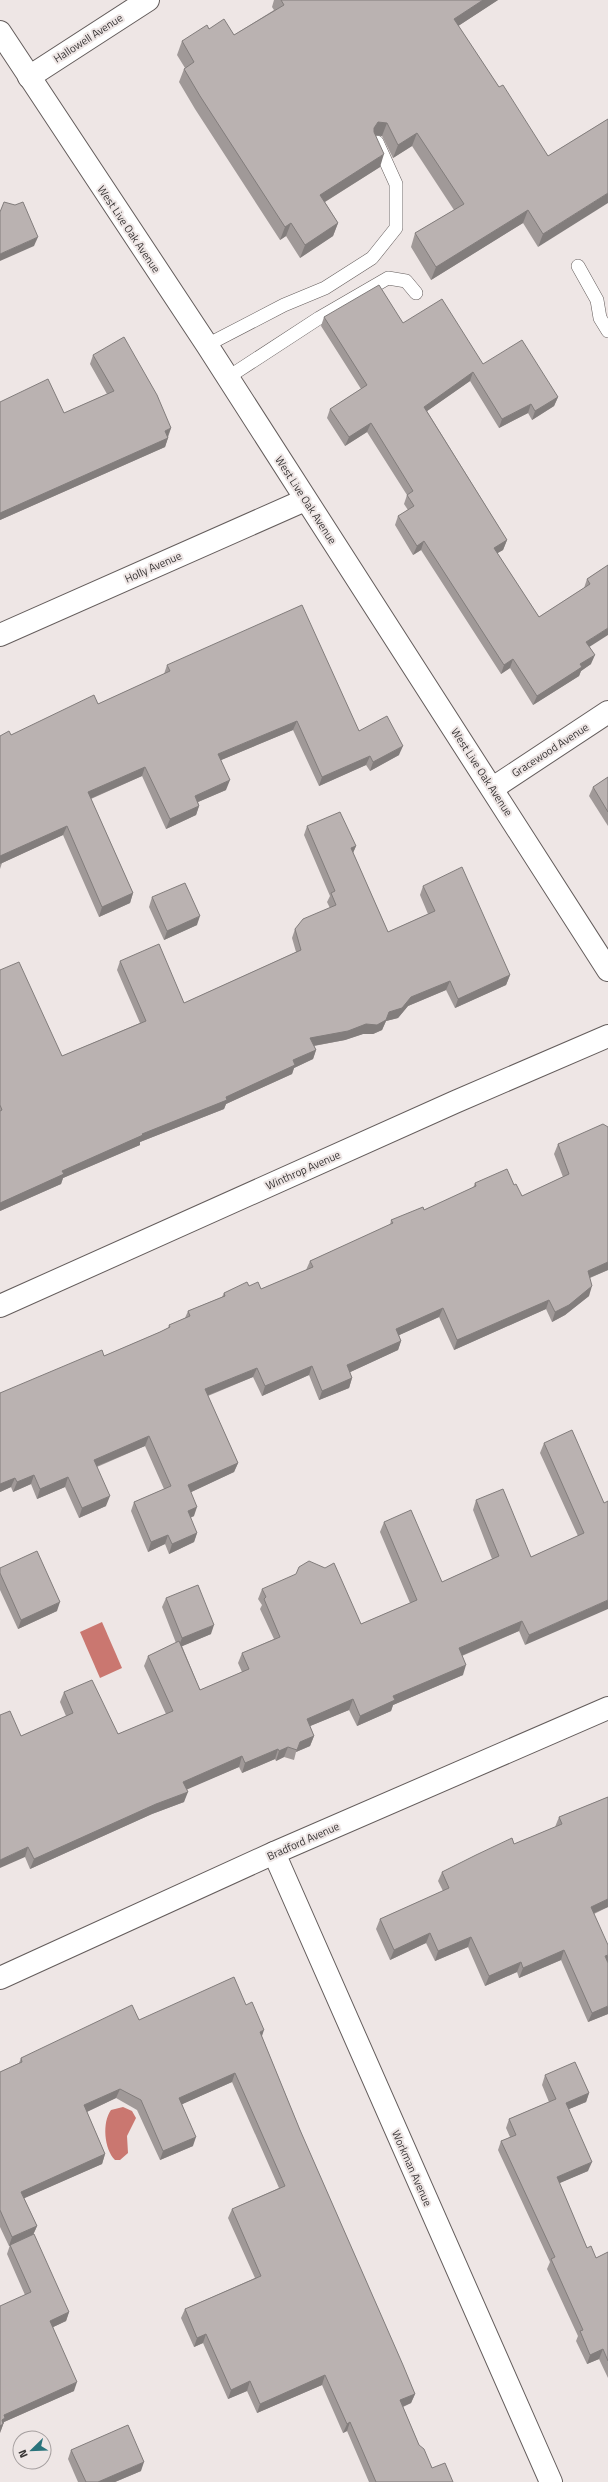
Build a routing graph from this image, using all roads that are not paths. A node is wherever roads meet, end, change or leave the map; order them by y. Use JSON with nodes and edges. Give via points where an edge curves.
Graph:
{"nodes":[{"id":1,"x":148,"y":0,"type":"edge"},
{"id":2,"x":0,"y":32,"type":"edge"},
{"id":3,"x":29,"y":77,"type":"junction"},
{"id":4,"x":377,"y":142,"type":"edge"},
{"id":5,"x":578,"y":266,"type":"dead end"},
{"id":6,"x":416,"y":293,"type":"dead end"},
{"id":7,"x":608,"y":331,"type":"edge"},
{"id":8,"x":206,"y":346,"type":"junction"},
{"id":9,"x":227,"y":378,"type":"junction"},
{"id":10,"x":305,"y":500,"type":"junction"},
{"id":11,"x":0,"y":635,"type":"edge"},
{"id":12,"x":608,"y":712,"type":"edge"},
{"id":13,"x":493,"y":788,"type":"junction"},
{"id":14,"x":608,"y":970,"type":"edge"},
{"id":15,"x":608,"y":1036,"type":"edge"},
{"id":16,"x":0,"y":1306,"type":"edge"},
{"id":17,"x":608,"y":1708,"type":"edge"},
{"id":18,"x":274,"y":1853,"type":"junction"},
{"id":19,"x":0,"y":1978,"type":"edge"},
{"id":20,"x":550,"y":2482,"type":"edge"}],
"edges":[{"from":1,"to":3,"type":"street","name":"Hallowell Avenue"},
{"from":2,"to":3,"type":"street","name":"West Live Oak Avenue"},
{"from":3,"to":8,"type":"street","name":"West Live Oak Avenue"},
{"from":4,"to":8,"type":"lane","via":[[396,184],[396,228],[372,258],[325,288],[284,305]]},
{"from":5,"to":7,"type":"lane","via":[[597,300],[600,318]]},
{"from":6,"to":9,"type":"lane","via":[[406,281],[388,278],[319,318]]},
{"from":8,"to":9,"type":"street","name":"West Live Oak Avenue"},
{"from":9,"to":10,"type":"street","name":"West Live Oak Avenue"},
{"from":10,"to":11,"type":"street","name":"Holly Avenue"},
{"from":10,"to":13,"type":"street","name":"West Live Oak Avenue"},
{"from":12,"to":13,"type":"street","name":"Gracewood Avenue"},
{"from":13,"to":14,"type":"street","name":"West Live Oak Avenue"},
{"from":15,"to":16,"type":"street","name":"Winthrop Avenue"},
{"from":17,"to":18,"type":"street","name":"Bradford Avenue"},
{"from":18,"to":19,"type":"street","name":"Bradford Avenue"},
{"from":18,"to":20,"type":"street","name":"Workman Avenue"}]}
